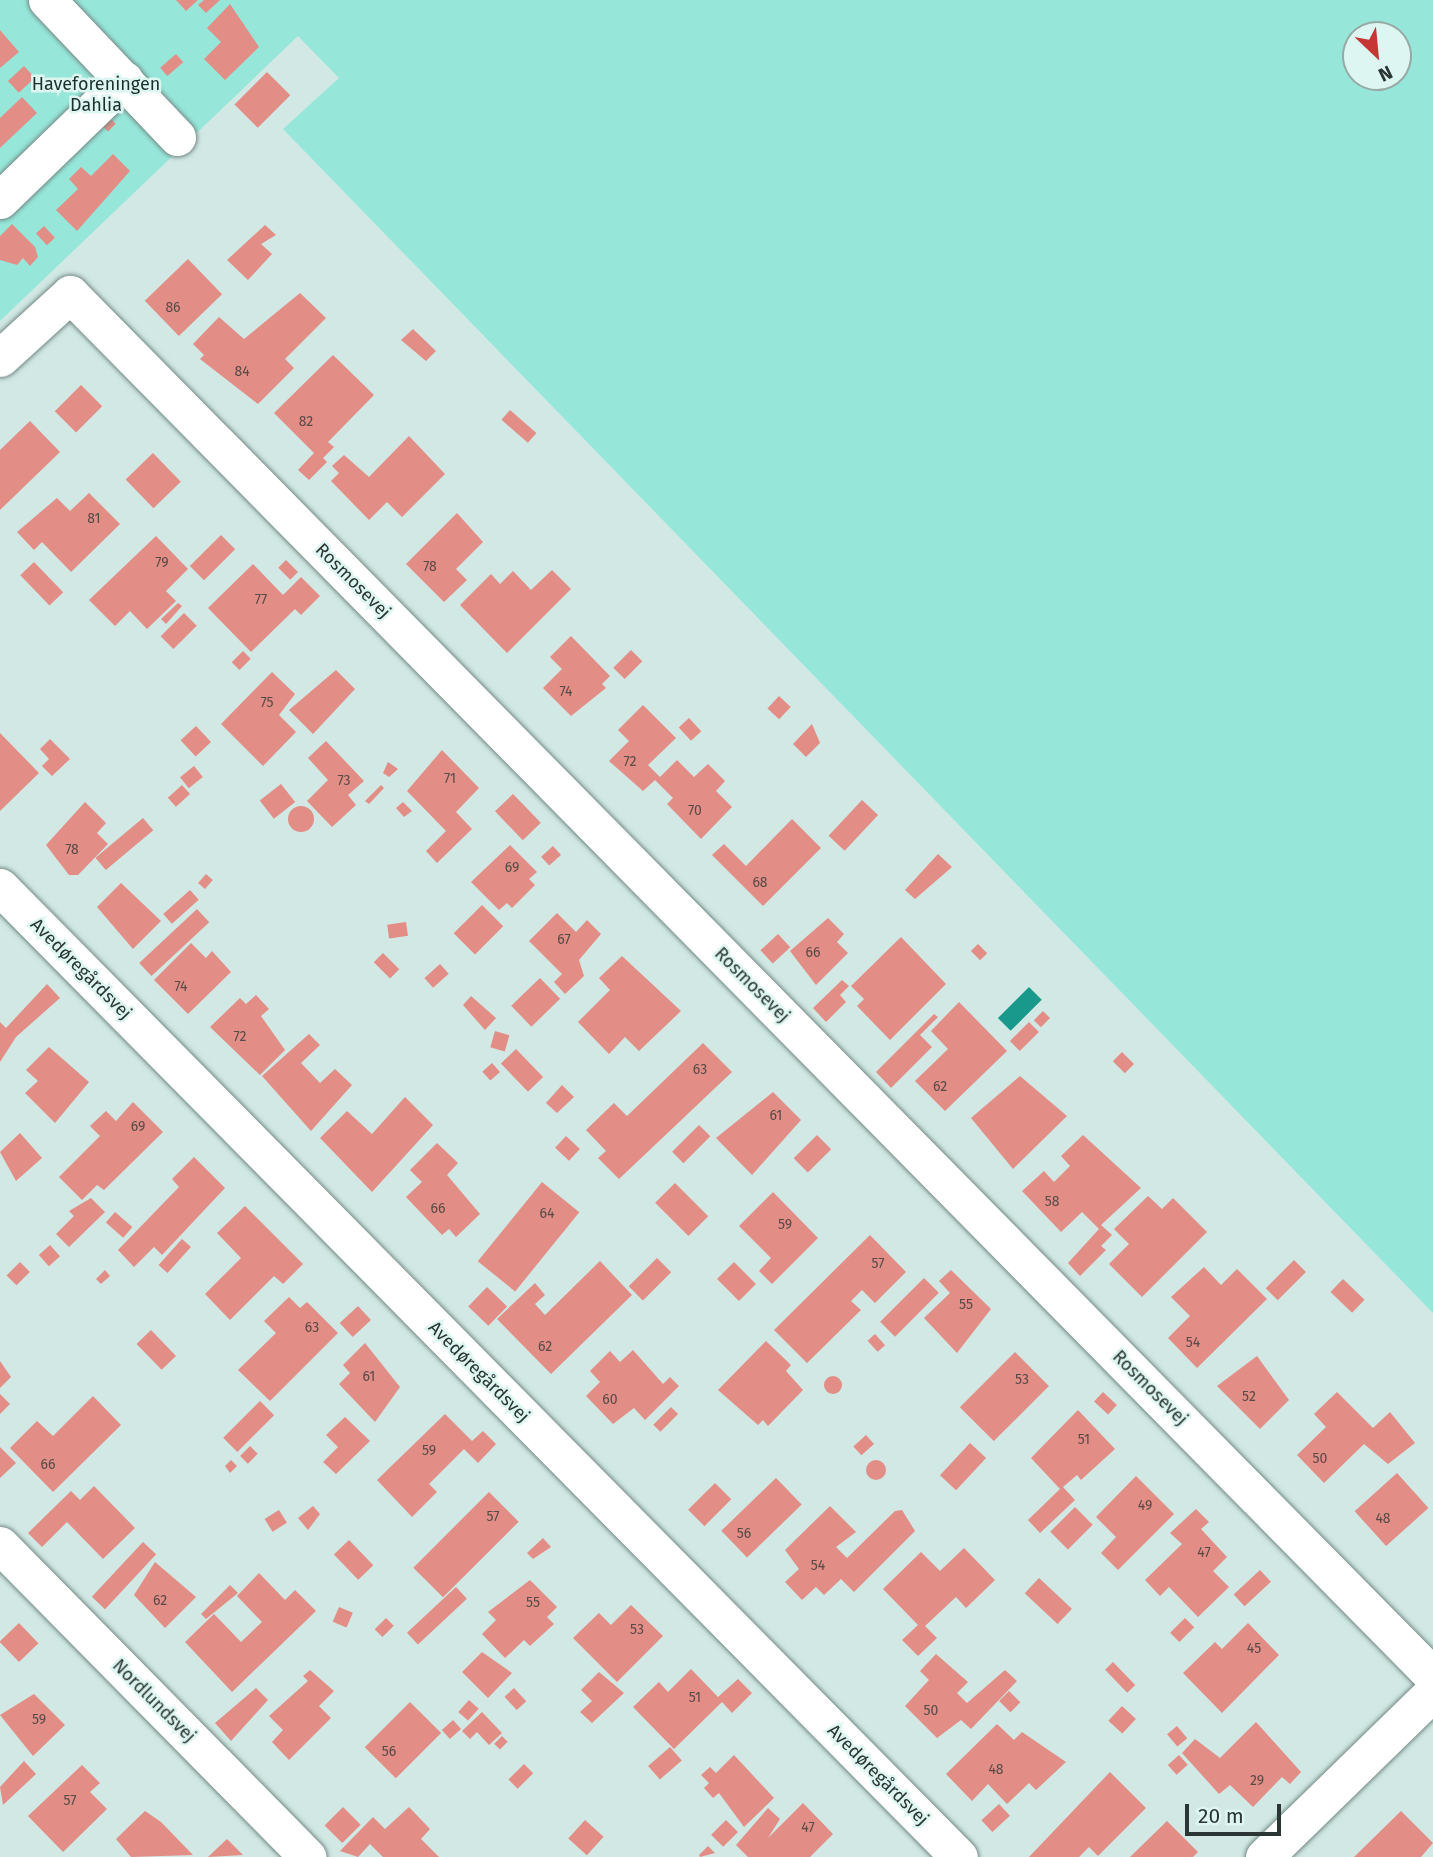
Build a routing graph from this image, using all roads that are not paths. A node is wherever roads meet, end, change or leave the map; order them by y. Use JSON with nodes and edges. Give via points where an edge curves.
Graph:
{"nodes":[{"id":1,"x":47,"y":0,"type":"edge"},
{"id":2,"x":124,"y":79,"type":"junction"},
{"id":3,"x":177,"y":137,"type":"dead end"},
{"id":4,"x":0,"y":200,"type":"edge"},
{"id":5,"x":0,"y":358,"type":"edge"},
{"id":6,"x":0,"y":887,"type":"edge"},
{"id":7,"x":0,"y":1545,"type":"edge"},
{"id":8,"x":1433,"y":1676,"type":"edge"},
{"id":9,"x":1433,"y":1692,"type":"edge"},
{"id":10,"x":308,"y":1857,"type":"edge"},
{"id":11,"x":959,"y":1857,"type":"edge"},
{"id":12,"x":1264,"y":1857,"type":"edge"}],
"edges":[{"from":1,"to":2,"type":"street"},
{"from":2,"to":3,"type":"street"},
{"from":2,"to":4,"type":"street"},
{"from":5,"to":8,"type":"street","name":"Rosmosevej","via":[[70,294]]},
{"from":6,"to":11,"type":"street","name":"Avedøregårdsvej"},
{"from":7,"to":10,"type":"street","name":"Nordlundsvej"},
{"from":9,"to":12,"type":"street"}]}
